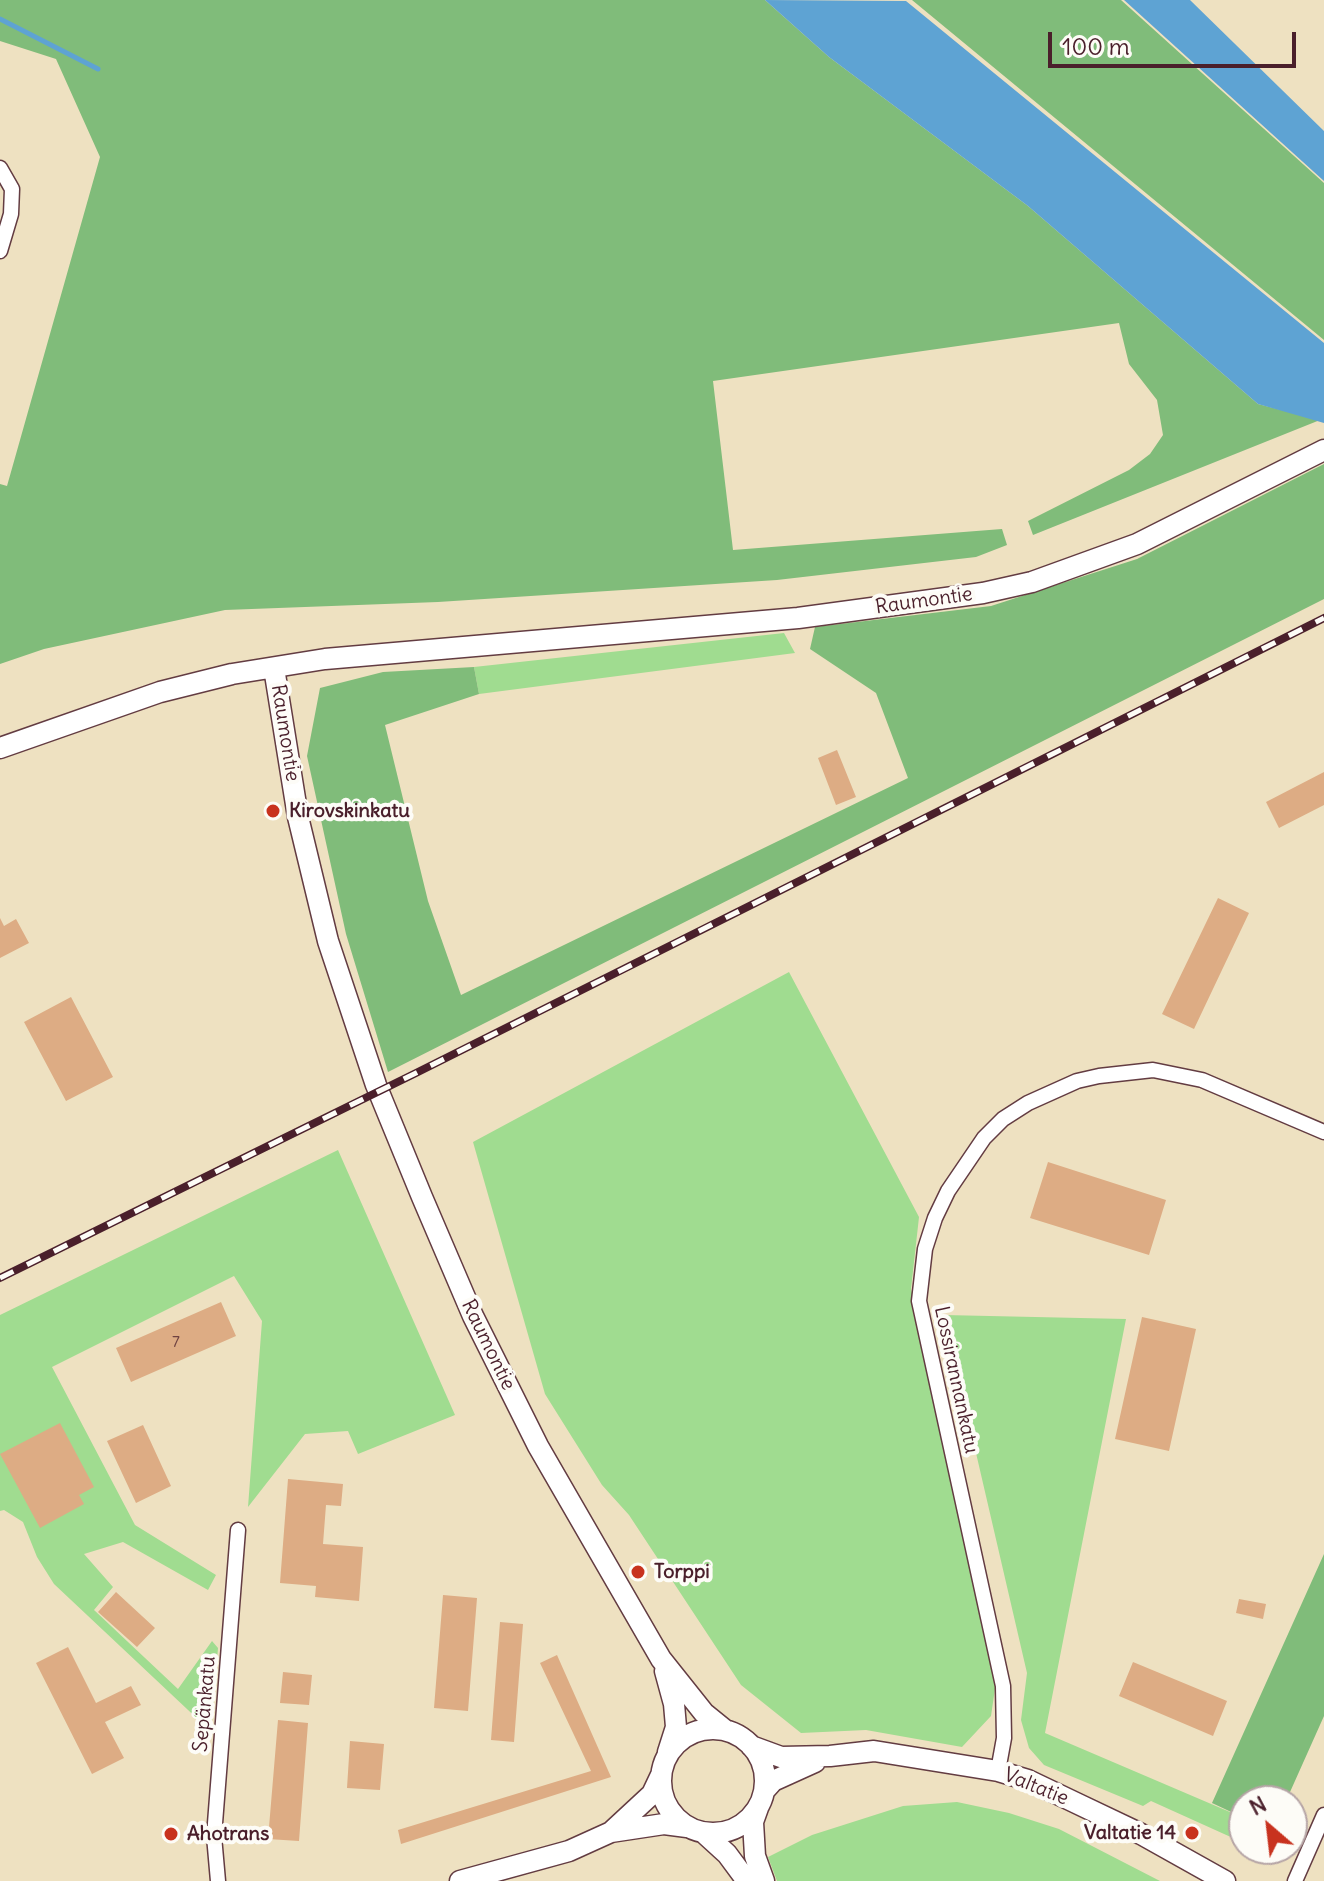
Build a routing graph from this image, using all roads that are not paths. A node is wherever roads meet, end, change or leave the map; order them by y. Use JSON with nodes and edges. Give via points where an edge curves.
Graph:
{"nodes":[{"id":1,"x":0,"y":168,"type":"edge"},
{"id":2,"x":0,"y":251,"type":"edge"},
{"id":3,"x":1324,"y":450,"type":"edge"},
{"id":4,"x":274,"y":668,"type":"junction"},
{"id":5,"x":0,"y":748,"type":"edge"},
{"id":6,"x":1324,"y":1132,"type":"edge"},
{"id":7,"x":238,"y":1530,"type":"dead end"},
{"id":8,"x":661,"y":1659,"type":"junction"},
{"id":9,"x":725,"y":1730,"type":"junction"},
{"id":10,"x":751,"y":1746,"type":"junction"},
{"id":11,"x":830,"y":1756,"type":"junction"},
{"id":12,"x":664,"y":1765,"type":"junction"},
{"id":13,"x":998,"y":1771,"type":"junction"},
{"id":14,"x":762,"y":1798,"type":"junction"},
{"id":15,"x":1324,"y":1815,"type":"edge"},
{"id":16,"x":696,"y":1830,"type":"junction"},
{"id":17,"x":611,"y":1832,"type":"junction"},
{"id":18,"x":218,"y":1881,"type":"edge"},
{"id":19,"x":464,"y":1881,"type":"edge"},
{"id":20,"x":747,"y":1881,"type":"edge"},
{"id":21,"x":764,"y":1881,"type":"edge"},
{"id":22,"x":1225,"y":1881,"type":"edge"},
{"id":23,"x":1295,"y":1881,"type":"edge"}],
"edges":[{"from":1,"to":2,"type":"street","via":[[12,189]]},
{"from":3,"to":4,"type":"street","name":"Raumontie","via":[[1137,544],[1032,582],[983,593],[798,618],[325,659]]},
{"from":4,"to":5,"type":"street","via":[[160,692]]},
{"from":4,"to":8,"type":"street","name":"Raumontie","via":[[298,817],[324,926],[376,1085],[473,1316],[538,1446]]},
{"from":6,"to":13,"type":"street","name":"Lossirannankatu","via":[[1202,1080],[1153,1070],[1114,1074],[1077,1081],[1003,1119],[948,1191],[925,1249],[919,1301],[1003,1686],[1004,1738]]},
{"from":7,"to":18,"type":"street","name":"Sepänkatu","via":[[214,1836]]},
{"from":8,"to":9,"type":"street","name":"Raumontie","via":[[704,1713]]},
{"from":8,"to":12,"type":"street","name":"Raumontie","via":[[676,1727]]},
{"from":9,"to":10,"type":"street"},
{"from":9,"to":12,"type":"street","via":[[691,1734],[677,1743]]},
{"from":10,"to":11,"type":"street","name":"Valtatie","via":[[781,1757]]},
{"from":10,"to":14,"type":"street","via":[[765,1775]]},
{"from":11,"to":13,"type":"street","name":"Valtatie","via":[[874,1751]]},
{"from":11,"to":14,"type":"street","name":"Valtatie","via":[[773,1781]]},
{"from":12,"to":16,"type":"street","via":[[661,1790],[666,1805]]},
{"from":12,"to":17,"type":"street","via":[[652,1794]]},
{"from":13,"to":22,"type":"street","name":"Valtatie","via":[[1088,1808]]},
{"from":14,"to":16,"type":"street","via":[[736,1828],[720,1833]]},
{"from":14,"to":21,"type":"street","via":[[753,1822],[755,1856]]},
{"from":15,"to":23,"type":"street"},
{"from":16,"to":17,"type":"street","via":[[664,1824]]},
{"from":16,"to":20,"type":"street","via":[[727,1854]]},
{"from":17,"to":19,"type":"street","via":[[569,1851]]}]}
